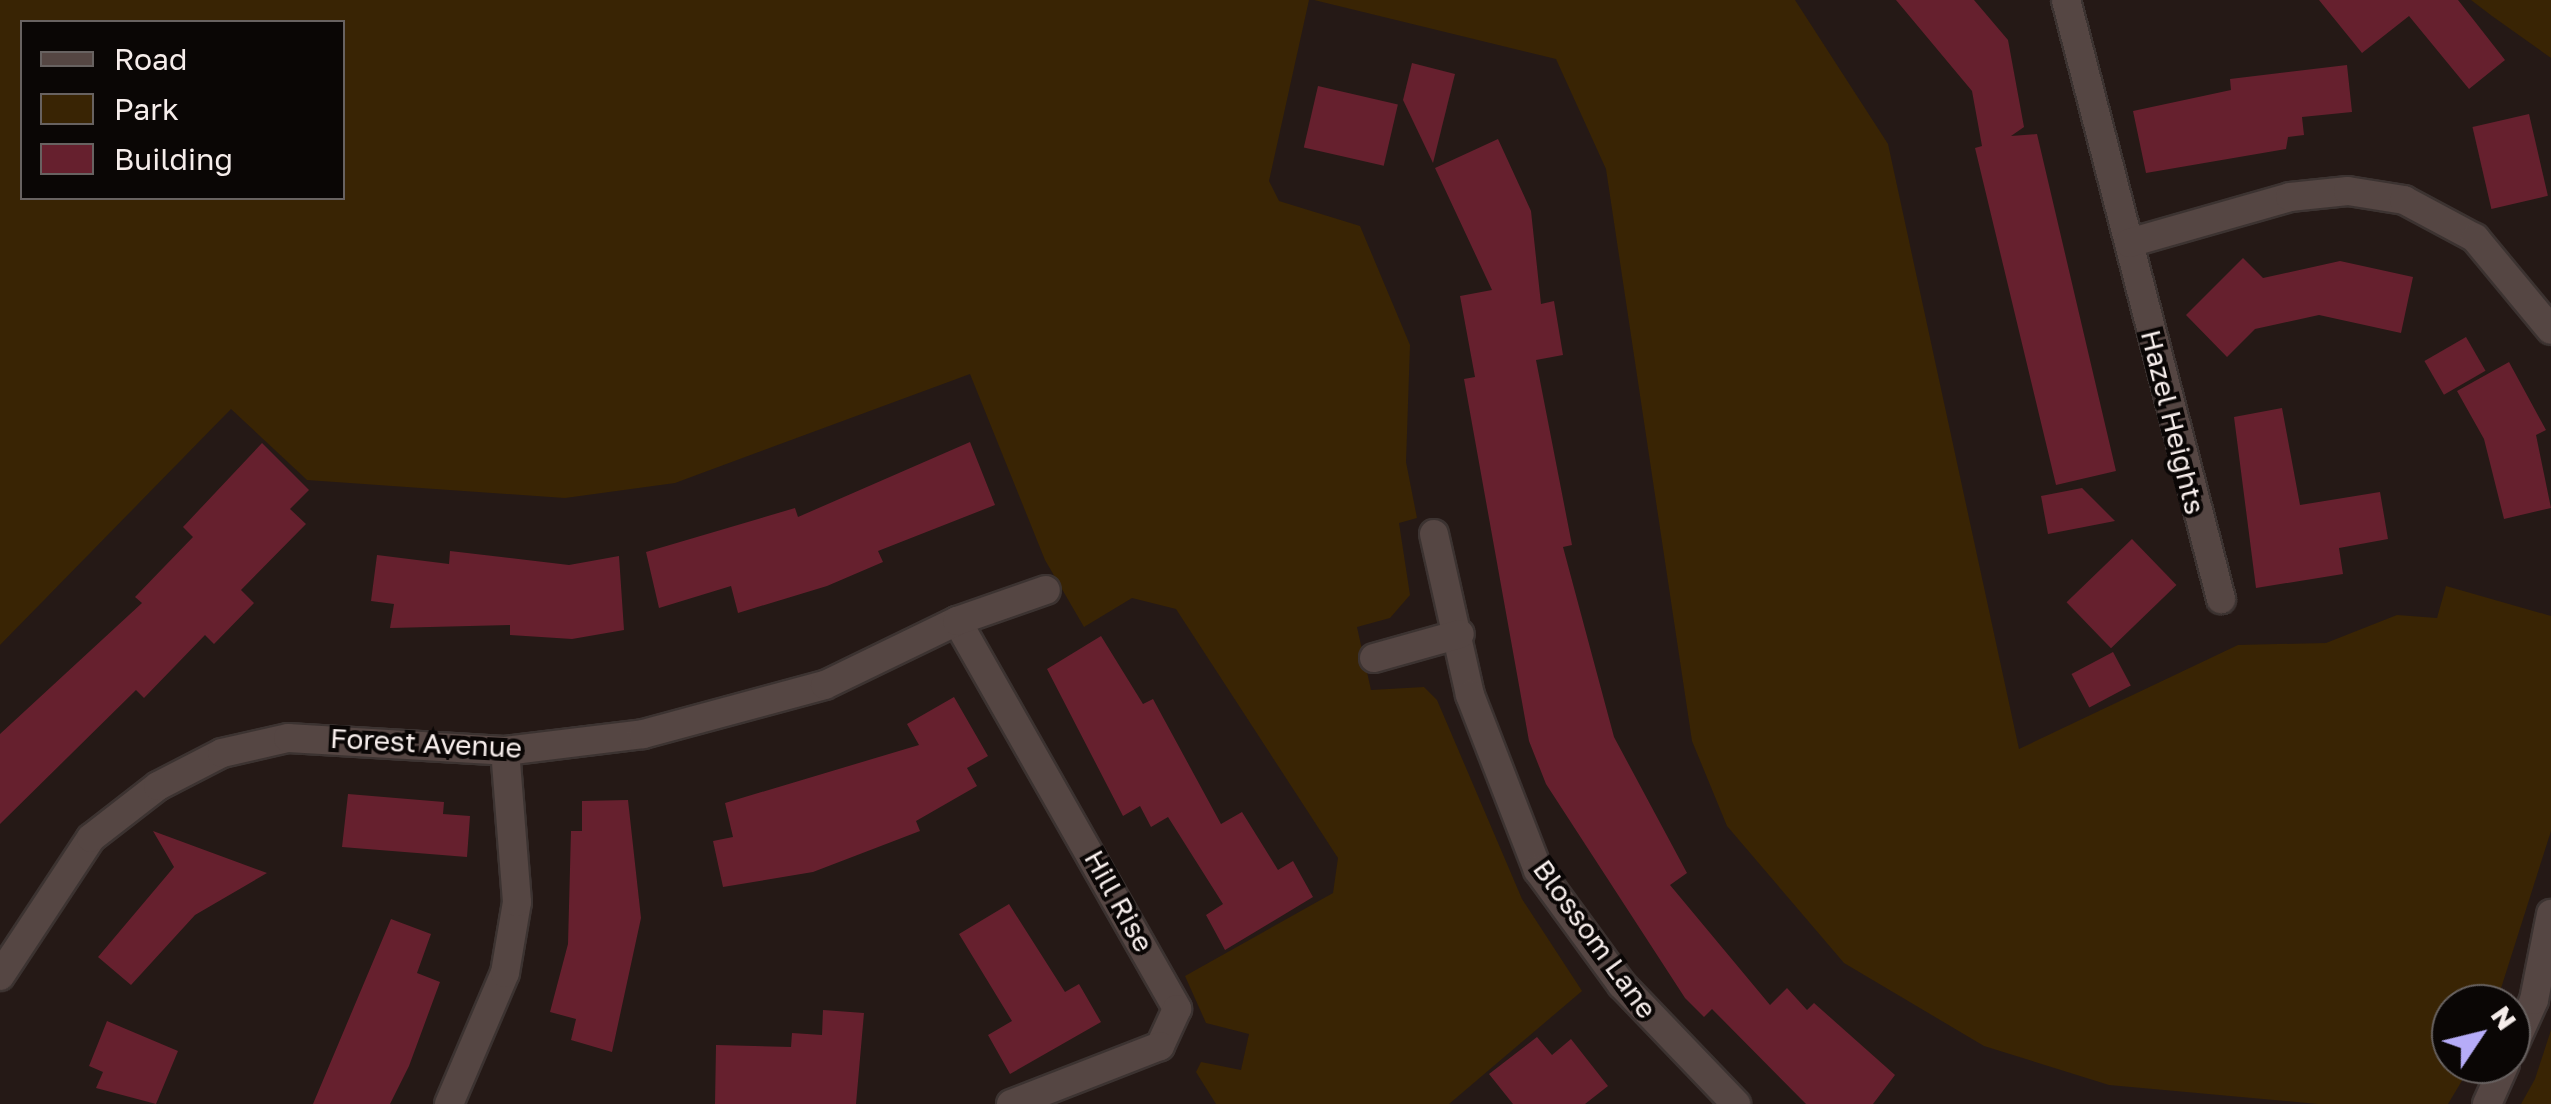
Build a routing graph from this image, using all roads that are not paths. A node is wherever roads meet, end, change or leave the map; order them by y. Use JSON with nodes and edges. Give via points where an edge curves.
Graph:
{"nodes":[{"id":1,"x":2066,"y":0,"type":"edge"},
{"id":2,"x":2129,"y":243,"type":"junction"},
{"id":3,"x":2551,"y":330,"type":"edge"},
{"id":4,"x":1434,"y":534,"type":"dead end"},
{"id":5,"x":1046,"y":590,"type":"dead end"},
{"id":6,"x":2221,"y":599,"type":"dead end"},
{"id":7,"x":957,"y":620,"type":"junction"},
{"id":8,"x":1460,"y":634,"type":"junction"},
{"id":9,"x":1374,"y":658,"type":"dead end"},
{"id":10,"x":505,"y":752,"type":"junction"},
{"id":11,"x":2551,"y":914,"type":"edge"},
{"id":12,"x":0,"y":976,"type":"edge"},
{"id":13,"x":2531,"y":1007,"type":"edge"},
{"id":14,"x":448,"y":1104,"type":"edge"},
{"id":15,"x":1012,"y":1104,"type":"edge"},
{"id":16,"x":1736,"y":1104,"type":"edge"}],
"edges":[{"from":1,"to":2,"type":"street","name":"Hazel Heights"},
{"from":2,"to":3,"type":"street","via":[[2290,197],[2348,191],[2404,200],[2476,238]]},
{"from":2,"to":6,"type":"street","name":"Hazel Heights"},
{"from":4,"to":8,"type":"street","name":"Blossom Lane"},
{"from":5,"to":7,"type":"street","name":"Forest Avenue"},
{"from":7,"to":10,"type":"street","name":"Forest Avenue","via":[[825,685],[743,711]]},
{"from":7,"to":15,"type":"street","name":"Hill Rise","via":[[1177,1009],[1160,1046]]},
{"from":8,"to":9,"type":"street"},
{"from":8,"to":16,"type":"street","name":"Blossom Lane","via":[[1470,695],[1538,870],[1622,985]]},
{"from":10,"to":12,"type":"street","name":"Forest Avenue","via":[[349,736],[288,738],[205,761],[91,838]]},
{"from":10,"to":14,"type":"street","via":[[517,902],[505,972]]},
{"from":11,"to":13,"type":"street"}]}
